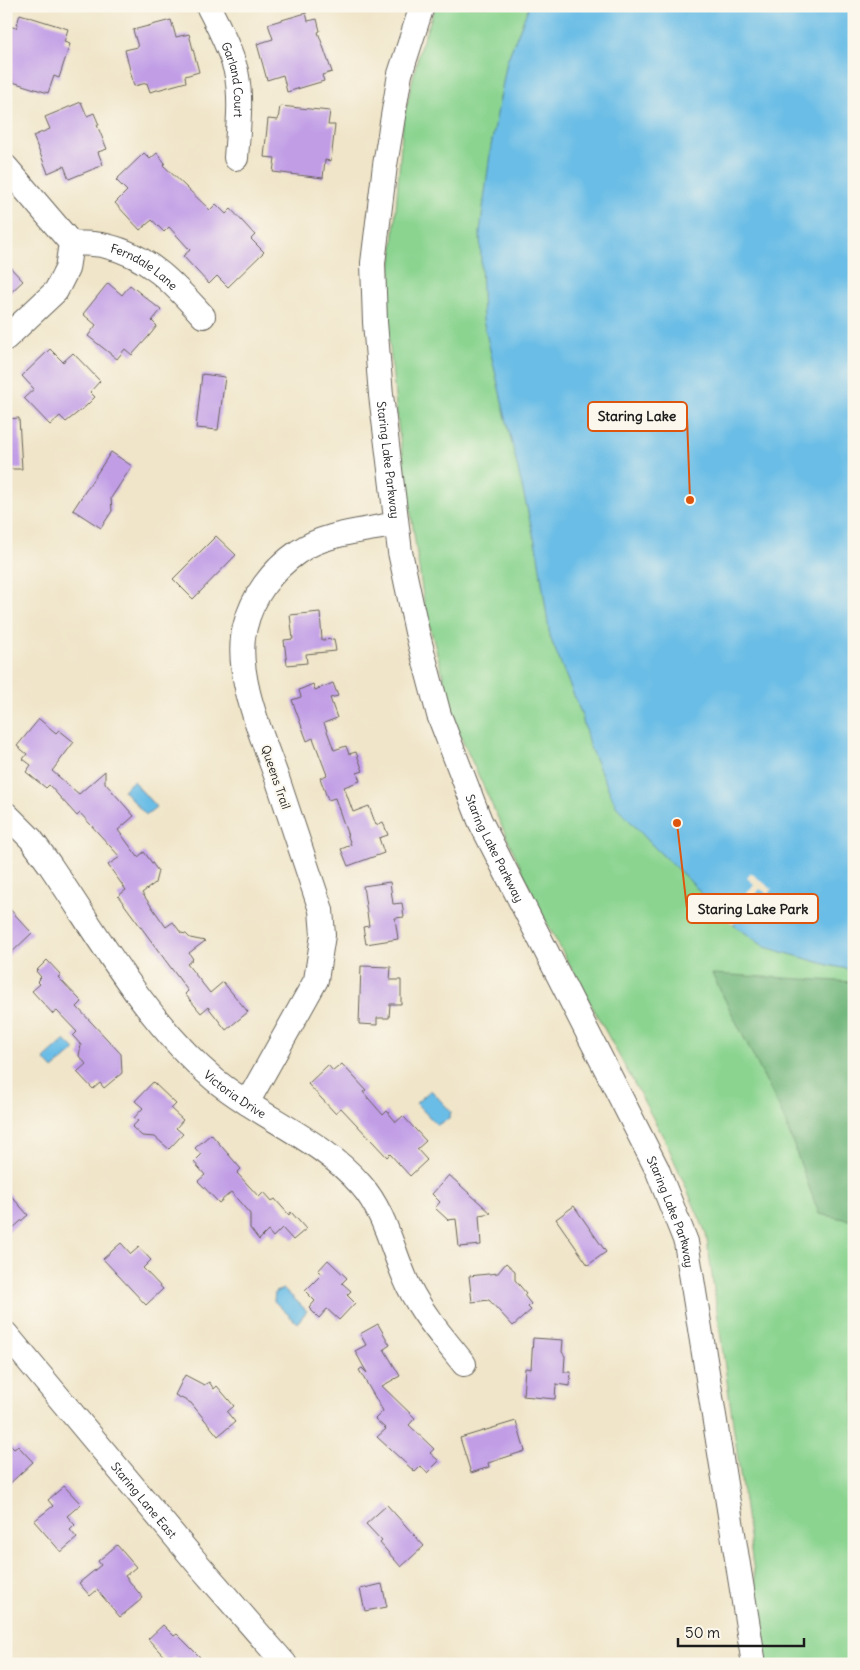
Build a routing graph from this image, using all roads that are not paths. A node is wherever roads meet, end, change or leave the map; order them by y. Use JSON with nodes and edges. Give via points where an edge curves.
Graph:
{"nodes":[{"id":1,"x":208,"y":6,"type":"edge"},
{"id":2,"x":422,"y":6,"type":"edge"},
{"id":3,"x":236,"y":158,"type":"dead end"},
{"id":4,"x":6,"y":167,"type":"edge"},
{"id":5,"x":71,"y":243,"type":"junction"},
{"id":6,"x":203,"y":316,"type":"dead end"},
{"id":7,"x":6,"y":338,"type":"edge"},
{"id":8,"x":396,"y":524,"type":"junction"},
{"id":9,"x":6,"y":814,"type":"edge"},
{"id":10,"x":247,"y":1103,"type":"junction"},
{"id":11,"x":6,"y":1334,"type":"edge"},
{"id":12,"x":464,"y":1364,"type":"dead end"},
{"id":13,"x":285,"y":1664,"type":"edge"},
{"id":14,"x":754,"y":1664,"type":"edge"}],
"edges":[{"from":1,"to":3,"type":"street","name":"Garland Court","via":[[236,72],[239,104]]},
{"from":2,"to":8,"type":"street","name":"Staring Lake Parkway","via":[[398,82],[384,165],[373,263],[381,395]]},
{"from":4,"to":5,"type":"street"},
{"from":5,"to":6,"type":"street","name":"Ferndale Lane","via":[[106,246],[153,266]]},
{"from":5,"to":7,"type":"street","via":[[67,269],[56,291]]},
{"from":8,"to":10,"type":"street","name":"Queens Trail","via":[[327,538],[299,551],[273,574],[256,597],[244,629],[243,664],[251,702],[321,910],[323,935],[316,980]]},
{"from":8,"to":14,"type":"street","name":"Staring Lake Parkway","via":[[417,632],[458,768],[480,822],[657,1169],[686,1242]]},
{"from":9,"to":10,"type":"street","name":"Victoria Drive","via":[[31,839],[50,865],[162,1028],[192,1060]]},
{"from":10,"to":12,"type":"street","name":"Victoria Drive","via":[[323,1150],[364,1187],[382,1219],[410,1289]]},
{"from":11,"to":13,"type":"street","name":"Staring Lane East"}]}
